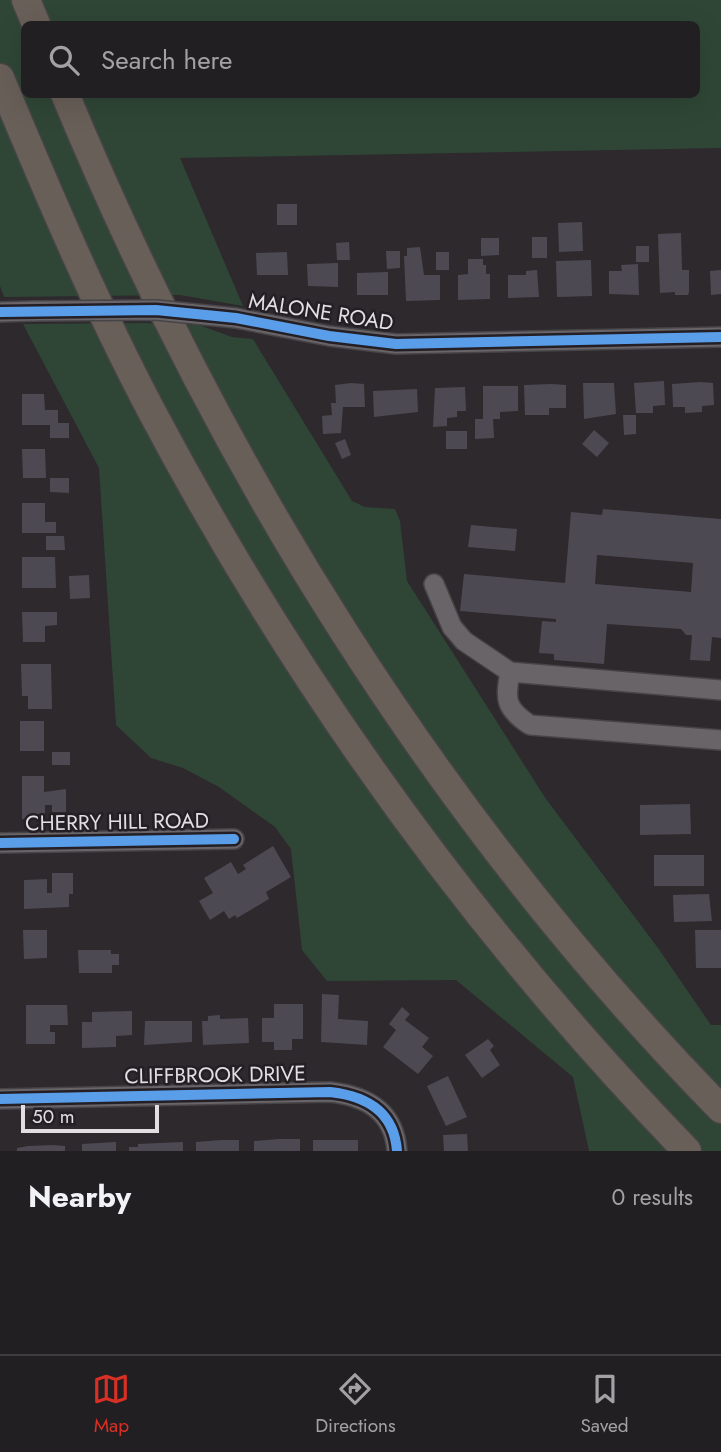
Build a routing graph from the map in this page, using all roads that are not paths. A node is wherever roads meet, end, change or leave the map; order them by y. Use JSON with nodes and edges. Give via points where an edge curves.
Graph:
{"nodes":[{"id":1,"x":26,"y":0,"type":"edge"},
{"id":2,"x":35,"y":21,"type":"edge"},
{"id":3,"x":0,"y":78,"type":"edge"},
{"id":4,"x":67,"y":98,"type":"edge"},
{"id":5,"x":0,"y":312,"type":"edge"},
{"id":6,"x":721,"y":337,"type":"edge"},
{"id":7,"x":434,"y":584,"type":"dead end"},
{"id":8,"x":510,"y":672,"type":"junction"},
{"id":9,"x":721,"y":690,"type":"edge"},
{"id":10,"x":721,"y":740,"type":"edge"},
{"id":11,"x":234,"y":839,"type":"dead end"},
{"id":12,"x":0,"y":843,"type":"edge"},
{"id":13,"x":0,"y":1100,"type":"edge"},
{"id":14,"x":721,"y":1110,"type":"edge"},
{"id":15,"x":397,"y":1151,"type":"edge"},
{"id":16,"x":687,"y":1151,"type":"edge"}],
"edges":[{"from":1,"to":2,"type":"highway"},
{"from":3,"to":16,"type":"highway","via":[[80,264],[147,401],[278,630],[367,763],[459,888],[572,1027]]},
{"from":4,"to":14,"type":"highway","via":[[188,365],[290,545],[364,662],[460,801],[552,919]]},
{"from":5,"to":6,"type":"street","name":"MALONE ROAD","bridge":true,"via":[[156,310],[396,344]]},
{"from":7,"to":8,"type":"street","via":[[452,627],[464,641]]},
{"from":8,"to":9,"type":"street"},
{"from":8,"to":10,"type":"street","via":[[505,695],[510,708],[530,725]]},
{"from":11,"to":12,"type":"street","name":"CHERRY HILL ROAD"},
{"from":13,"to":15,"type":"street","name":"CLIFFBROOK DRIVE","via":[[340,1093],[369,1100],[382,1111]]}]}
